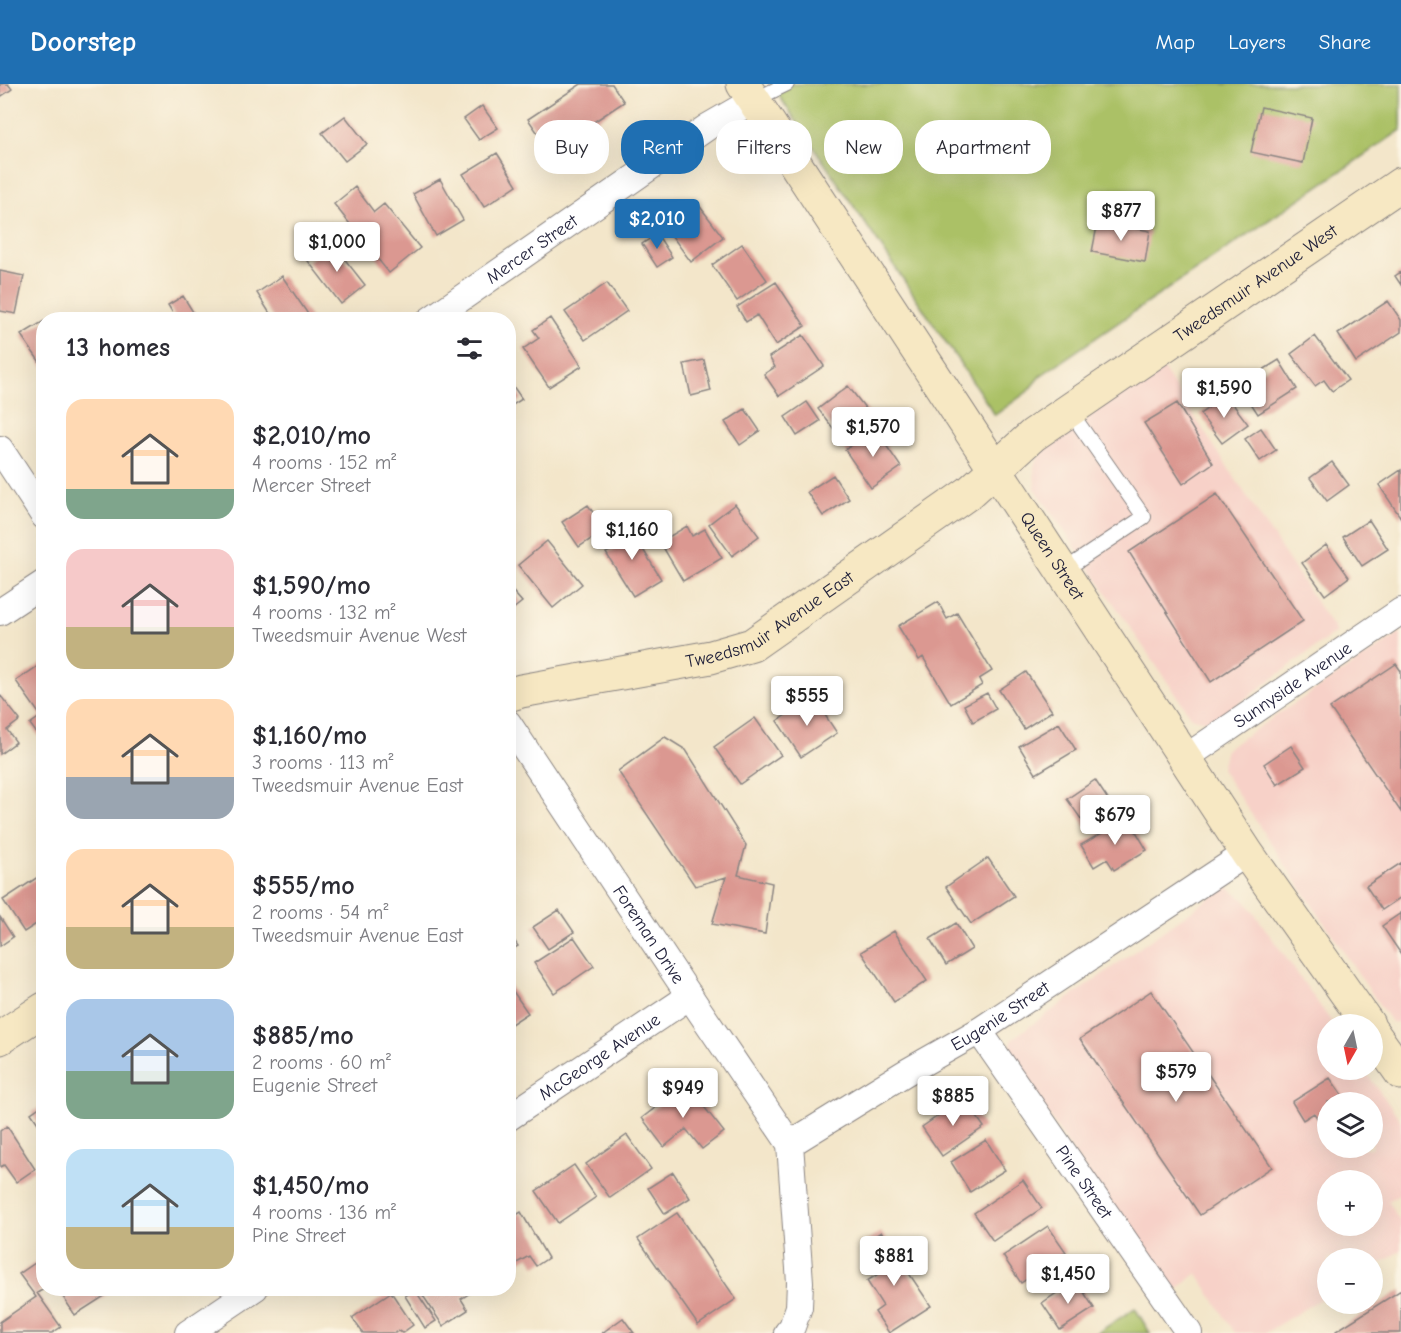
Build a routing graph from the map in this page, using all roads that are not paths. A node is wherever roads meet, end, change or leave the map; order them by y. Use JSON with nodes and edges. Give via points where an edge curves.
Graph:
{"nodes":[{"id":1,"x":787,"y":84,"type":"edge"},
{"id":2,"x":749,"y":92,"type":"edge"},
{"id":3,"x":1401,"y":184,"type":"edge"},
{"id":4,"x":442,"y":312,"type":"edge"},
{"id":5,"x":1069,"y":410,"type":"junction"},
{"id":6,"x":0,"y":449,"type":"edge"},
{"id":7,"x":995,"y":467,"type":"junction"},
{"id":8,"x":36,"y":504,"type":"edge"},
{"id":9,"x":1064,"y":571,"type":"junction"},
{"id":10,"x":36,"y":588,"type":"edge"},
{"id":11,"x":1401,"y":611,"type":"edge"},
{"id":12,"x":0,"y":612,"type":"edge"},
{"id":13,"x":516,"y":693,"type":"edge"},
{"id":14,"x":516,"y":735,"type":"edge"},
{"id":15,"x":1185,"y":758,"type":"junction"},
{"id":16,"x":1247,"y":853,"type":"junction"},
{"id":17,"x":690,"y":996,"type":"junction"},
{"id":18,"x":36,"y":1014,"type":"edge"},
{"id":19,"x":1361,"y":1014,"type":"edge"},
{"id":20,"x":979,"y":1031,"type":"junction"},
{"id":21,"x":0,"y":1038,"type":"edge"},
{"id":22,"x":516,"y":1113,"type":"edge"},
{"id":23,"x":790,"y":1144,"type":"junction"},
{"id":24,"x":243,"y":1296,"type":"edge"},
{"id":25,"x":188,"y":1333,"type":"edge"},
{"id":26,"x":787,"y":1333,"type":"edge"},
{"id":27,"x":1189,"y":1333,"type":"edge"}],
"edges":[{"from":1,"to":2,"type":"lane"},
{"from":2,"to":4,"type":"street","name":"Mercer Street","via":[[709,126]]},
{"from":2,"to":7,"type":"main road","name":"Queen Street"},
{"from":3,"to":5,"type":"main road","name":"Tweedsmuir Avenue West"},
{"from":5,"to":7,"type":"main road","name":"Tweedsmuir Avenue West"},
{"from":5,"to":9,"type":"lane","via":[[1144,517]]},
{"from":6,"to":8,"type":"street"},
{"from":7,"to":9,"type":"main road","name":"Queen Street"},
{"from":7,"to":13,"type":"main road","name":"Tweedsmuir Avenue East","via":[[970,492],[752,645],[711,657]]},
{"from":9,"to":15,"type":"main road","name":"Queen Street"},
{"from":10,"to":12,"type":"street"},
{"from":11,"to":15,"type":"street","name":"Sunnyside Avenue"},
{"from":14,"to":17,"type":"street","name":"Foreman Drive"},
{"from":15,"to":16,"type":"main road","name":"Queen Street"},
{"from":16,"to":19,"type":"main road","name":"Queen Street"},
{"from":16,"to":20,"type":"street","name":"Eugenie Street"},
{"from":17,"to":22,"type":"street","name":"McGeorge Avenue"},
{"from":17,"to":23,"type":"street","name":"Foreman Drive"},
{"from":18,"to":21,"type":"main road"},
{"from":20,"to":23,"type":"street","name":"Eugenie Street"},
{"from":20,"to":27,"type":"street","name":"Pine Street"},
{"from":23,"to":26,"type":"street","via":[[800,1282],[799,1307]]},
{"from":24,"to":25,"type":"street"}]}
